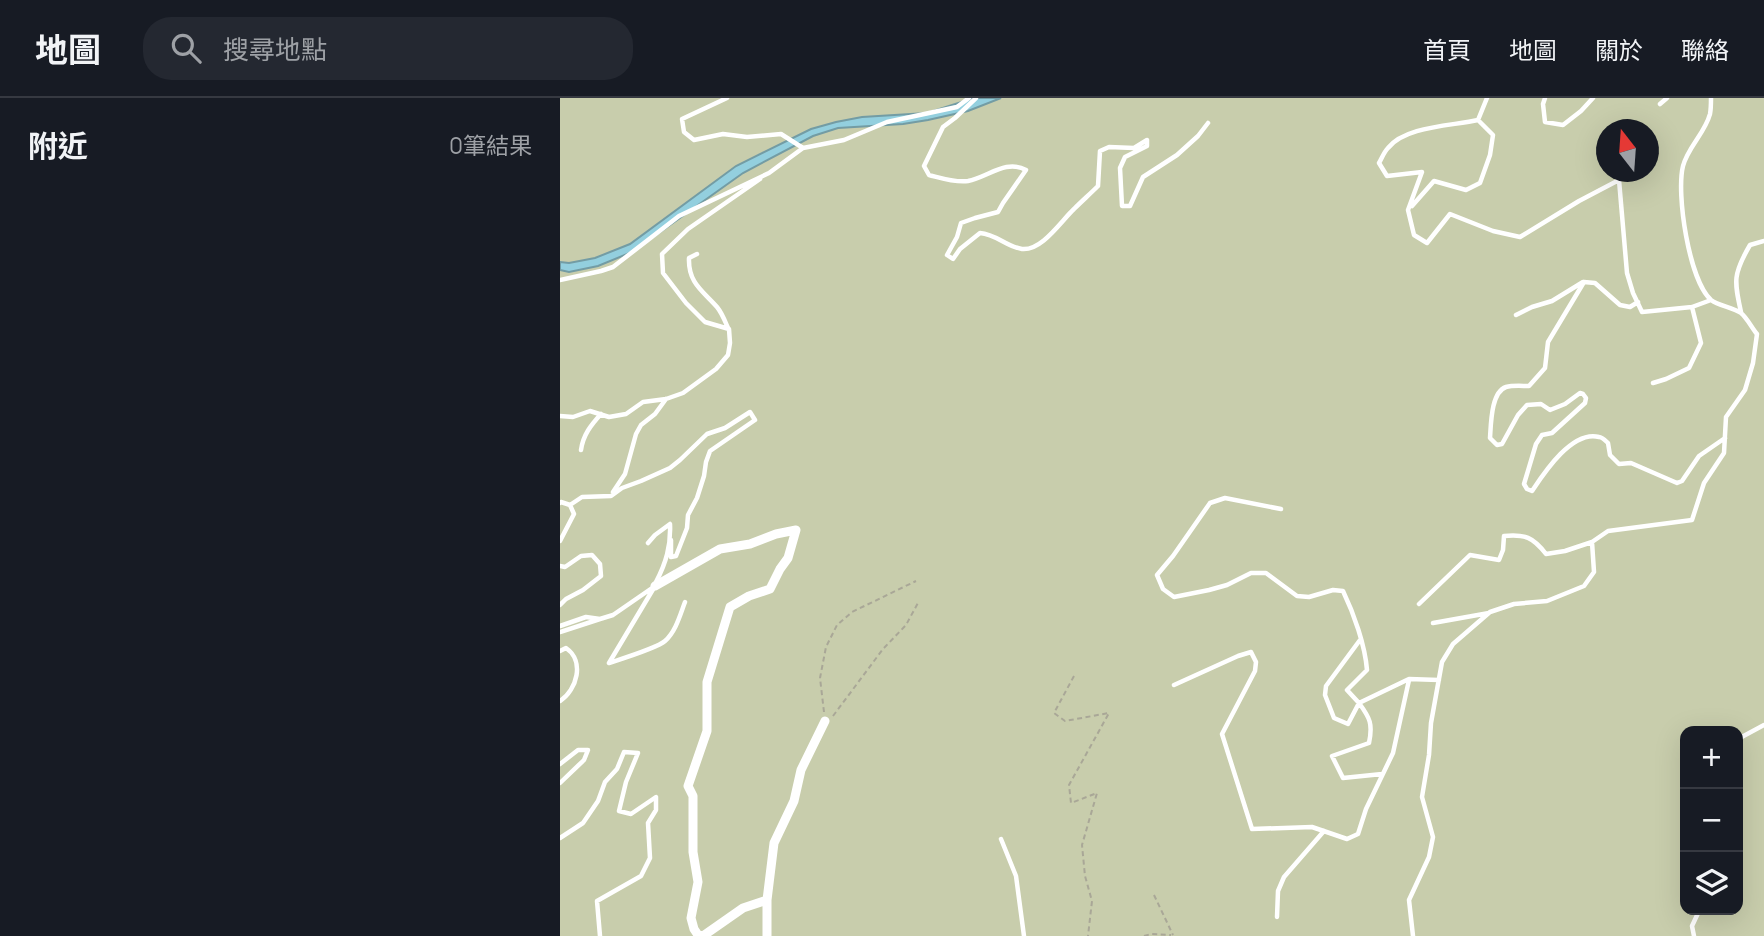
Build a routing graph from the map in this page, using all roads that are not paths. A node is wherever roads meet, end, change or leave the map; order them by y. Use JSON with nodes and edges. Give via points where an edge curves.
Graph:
{"nodes":[{"id":1,"x":727,"y":98,"type":"edge"},
{"id":2,"x":969,"y":98,"type":"edge"},
{"id":3,"x":976,"y":98,"type":"edge"},
{"id":4,"x":1487,"y":98,"type":"edge"},
{"id":5,"x":1545,"y":98,"type":"edge"},
{"id":6,"x":1593,"y":98,"type":"edge"},
{"id":7,"x":1667,"y":98,"type":"edge"},
{"id":8,"x":1712,"y":98,"type":"edge"},
{"id":9,"x":1660,"y":104,"type":"dead end"},
{"id":10,"x":1478,"y":120,"type":"junction"},
{"id":11,"x":1208,"y":123,"type":"dead end"},
{"id":12,"x":803,"y":148,"type":"junction"},
{"id":13,"x":769,"y":173,"type":"junction"},
{"id":14,"x":1408,"y":211,"type":"junction"},
{"id":15,"x":1764,"y":241,"type":"edge"},
{"id":16,"x":697,"y":254,"type":"dead end"},
{"id":17,"x":560,"y":280,"type":"edge"},
{"id":18,"x":1584,"y":282,"type":"junction"},
{"id":19,"x":1712,"y":300,"type":"junction"},
{"id":20,"x":1638,"y":302,"type":"junction"},
{"id":21,"x":1692,"y":307,"type":"junction"},
{"id":22,"x":1741,"y":313,"type":"junction"},
{"id":23,"x":1516,"y":314,"type":"dead end"},
{"id":24,"x":729,"y":329,"type":"junction"},
{"id":25,"x":1653,"y":383,"type":"dead end"},
{"id":26,"x":666,"y":400,"type":"junction"},
{"id":27,"x":601,"y":414,"type":"junction"},
{"id":28,"x":560,"y":416,"type":"edge"},
{"id":29,"x":1725,"y":438,"type":"junction"},
{"id":30,"x":581,"y":450,"type":"dead end"},
{"id":31,"x":611,"y":496,"type":"junction"},
{"id":32,"x":560,"y":503,"type":"edge"},
{"id":33,"x":570,"y":505,"type":"junction"},
{"id":34,"x":1281,"y":509,"type":"dead end"},
{"id":35,"x":671,"y":540,"type":"junction"},
{"id":36,"x":560,"y":541,"type":"edge"},
{"id":37,"x":1592,"y":542,"type":"junction"},
{"id":38,"x":648,"y":544,"type":"dead end"},
{"id":39,"x":560,"y":566,"type":"edge"},
{"id":40,"x":654,"y":586,"type":"junction"},
{"id":41,"x":685,"y":602,"type":"dead end"},
{"id":42,"x":1419,"y":604,"type":"dead end"},
{"id":43,"x":560,"y":605,"type":"edge"},
{"id":44,"x":1490,"y":612,"type":"junction"},
{"id":45,"x":600,"y":620,"type":"junction"},
{"id":46,"x":1433,"y":623,"type":"dead end"},
{"id":47,"x":560,"y":625,"type":"edge"},
{"id":48,"x":560,"y":632,"type":"edge"},
{"id":49,"x":1360,"y":640,"type":"junction"},
{"id":50,"x":560,"y":651,"type":"edge"},
{"id":51,"x":1409,"y":679,"type":"junction"},
{"id":52,"x":1439,"y":680,"type":"junction"},
{"id":53,"x":1174,"y":685,"type":"dead end"},
{"id":54,"x":560,"y":701,"type":"edge"},
{"id":55,"x":1359,"y":703,"type":"junction"},
{"id":56,"x":825,"y":722,"type":"road end"},
{"id":57,"x":1764,"y":725,"type":"edge"},
{"id":58,"x":1743,"y":736,"type":"edge"},
{"id":59,"x":560,"y":764,"type":"edge"},
{"id":60,"x":1383,"y":774,"type":"junction"},
{"id":61,"x":560,"y":783,"type":"edge"},
{"id":62,"x":1324,"y":831,"type":"junction"},
{"id":63,"x":560,"y":838,"type":"edge"},
{"id":64,"x":1001,"y":839,"type":"dead end"},
{"id":65,"x":767,"y":900,"type":"junction"},
{"id":66,"x":1698,"y":915,"type":"edge"},
{"id":67,"x":1277,"y":917,"type":"dead end"},
{"id":68,"x":600,"y":936,"type":"edge"},
{"id":69,"x":767,"y":936,"type":"edge"},
{"id":70,"x":1024,"y":936,"type":"edge"},
{"id":71,"x":1413,"y":936,"type":"edge"},
{"id":72,"x":1694,"y":936,"type":"edge"}],
"edges":[{"from":1,"to":12,"type":"lane","via":[[682,118],[684,131],[694,139],[781,134]]},
{"from":2,"to":12,"type":"lane","via":[[957,107],[887,122],[844,140]]},
{"from":3,"to":11,"type":"lane","via":[[943,127],[924,166],[929,175],[965,182],[1006,166],[1026,170],[998,212],[961,223],[947,254],[953,260],[980,233],[1022,249],[1043,241],[1098,186],[1100,151],[1134,148],[1147,140],[1147,146],[1125,158],[1120,168],[1122,206],[1130,206],[1143,177],[1177,155]]},
{"from":4,"to":10,"type":"lane"},
{"from":5,"to":6,"type":"lane","via":[[1545,122],[1563,125]]},
{"from":7,"to":9,"type":"lane"},
{"from":8,"to":19,"type":"lane","via":[[1710,115],[1682,167],[1682,188],[1690,256]]},
{"from":10,"to":14,"type":"lane","via":[[1493,135],[1480,183],[1465,190],[1434,181]]},
{"from":10,"to":14,"type":"lane","via":[[1409,134],[1389,146],[1379,163],[1387,176],[1422,173]]},
{"from":12,"to":13,"type":"lane"},
{"from":13,"to":17,"type":"lane","via":[[680,215],[612,267]]},
{"from":13,"to":24,"type":"lane","via":[[688,229],[662,254],[663,273],[686,303],[705,322]]},
{"from":14,"to":20,"type":"lane","via":[[1414,235],[1427,243],[1450,214],[1520,237],[1619,180],[1627,273]]},
{"from":15,"to":22,"type":"lane","via":[[1750,245],[1736,272]]},
{"from":16,"to":24,"type":"lane","via":[[689,258],[688,270]]},
{"from":18,"to":20,"type":"lane","via":[[1595,283],[1620,305],[1630,307]]},
{"from":18,"to":23,"type":"lane","via":[[1552,301]]},
{"from":18,"to":29,"type":"lane","via":[[1548,342],[1545,368],[1529,386],[1505,387],[1494,400],[1490,438],[1497,445],[1527,405],[1541,404],[1550,410],[1580,393],[1586,398],[1536,444],[1524,484],[1527,489],[1532,491],[1569,446],[1588,437],[1608,443],[1610,456],[1619,464],[1631,463],[1676,483],[1699,456]]},
{"from":19,"to":21,"type":"lane"},
{"from":19,"to":22,"type":"lane"},
{"from":20,"to":21,"type":"lane","via":[[1642,312]]},
{"from":21,"to":25,"type":"lane","via":[[1701,342],[1689,368]]},
{"from":22,"to":29,"type":"lane","via":[[1757,334],[1754,363],[1745,390],[1726,417]]},
{"from":24,"to":26,"type":"lane","via":[[728,355],[716,369]]},
{"from":26,"to":27,"type":"lane","via":[[643,402],[626,414]]},
{"from":26,"to":31,"type":"lane","via":[[636,433],[625,474]]},
{"from":27,"to":28,"type":"lane","via":[[590,411]]},
{"from":27,"to":30,"type":"lane","via":[[589,428]]},
{"from":29,"to":37,"type":"lane","via":[[1724,453],[1704,483],[1692,520],[1608,531]]},
{"from":31,"to":33,"type":"lane","via":[[582,497]]},
{"from":31,"to":35,"type":"lane","via":[[670,468],[707,434],[750,412],[755,420],[710,451],[687,528],[676,556],[671,557]]},
{"from":32,"to":33,"type":"lane"},
{"from":33,"to":36,"type":"lane","via":[[574,514]]},
{"from":34,"to":49,"type":"lane","via":[[1225,498],[1210,503],[1157,575],[1163,589],[1174,597],[1227,585],[1251,573],[1266,573],[1297,596],[1343,591]]},
{"from":35,"to":38,"type":"lane","via":[[670,524]]},
{"from":35,"to":40,"type":"lane","via":[[666,564]]},
{"from":37,"to":42,"type":"lane","via":[[1546,554],[1524,535],[1504,536],[1499,560],[1470,555]]},
{"from":37,"to":44,"type":"lane","via":[[1594,572],[1584,586],[1547,601]]},
{"from":39,"to":43,"type":"lane","via":[[592,555],[600,564],[601,576]]},
{"from":40,"to":41,"type":"lane","via":[[609,663],[664,642],[677,626]]},
{"from":40,"to":45,"type":"lane"},
{"from":40,"to":65,"type":"street","via":[[720,550],[796,530],[788,558],[770,589],[730,607],[707,682],[707,731],[688,786],[694,796],[693,852],[698,882],[691,918],[698,935],[743,908]]},
{"from":44,"to":46,"type":"lane"},
{"from":44,"to":52,"type":"lane","via":[[1453,644],[1442,662]]},
{"from":45,"to":47,"type":"lane","via":[[586,617]]},
{"from":45,"to":48,"type":"lane"},
{"from":49,"to":55,"type":"lane","via":[[1367,670],[1347,690]]},
{"from":49,"to":55,"type":"lane","via":[[1326,686],[1325,695],[1334,718],[1348,724]]},
{"from":50,"to":54,"type":"lane","via":[[566,648],[577,660],[576,681]]},
{"from":51,"to":52,"type":"lane"},
{"from":51,"to":55,"type":"lane"},
{"from":51,"to":60,"type":"lane","via":[[1393,753]]},
{"from":52,"to":71,"type":"lane","via":[[1422,797],[1433,837],[1409,900]]},
{"from":53,"to":62,"type":"lane","via":[[1251,652],[1255,671],[1222,734],[1252,829],[1312,827]]},
{"from":55,"to":60,"type":"lane","via":[[1369,716],[1369,743],[1332,757],[1343,778]]},
{"from":56,"to":65,"type":"street","via":[[774,843]]},
{"from":57,"to":58,"type":"lane"},
{"from":59,"to":61,"type":"lane","via":[[578,750],[588,750]]},
{"from":60,"to":62,"type":"lane","via":[[1358,834],[1347,839]]},
{"from":62,"to":67,"type":"lane","via":[[1284,877]]},
{"from":63,"to":68,"type":"lane","via":[[583,824],[624,752],[638,753],[619,811],[631,814],[656,797],[656,810],[648,824],[650,858],[641,876],[597,901]]},
{"from":64,"to":70,"type":"lane","via":[[1016,876]]},
{"from":65,"to":69,"type":"street"},
{"from":66,"to":72,"type":"lane","via":[[1692,926]]}]}
